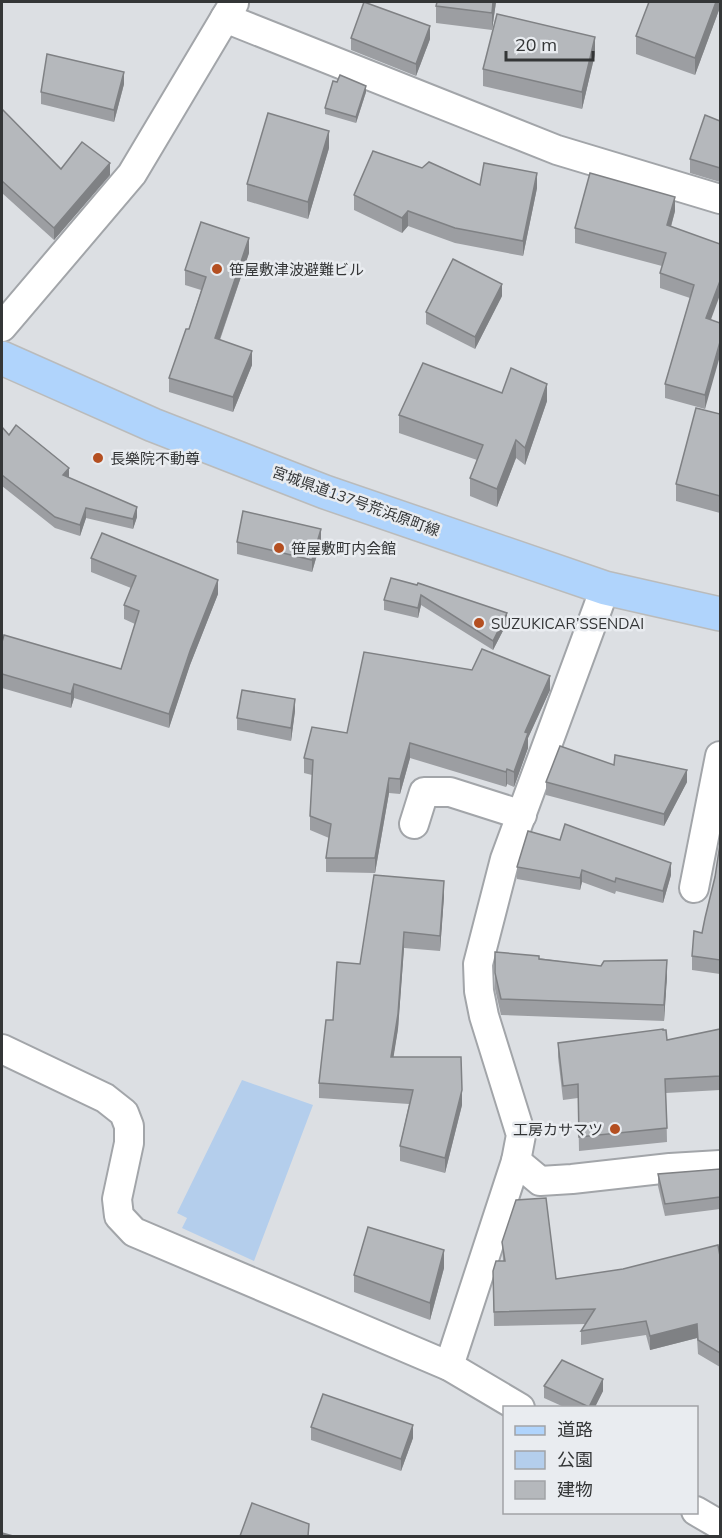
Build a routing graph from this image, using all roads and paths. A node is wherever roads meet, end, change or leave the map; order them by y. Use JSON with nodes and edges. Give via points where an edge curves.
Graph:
{"nodes":[{"id":1,"x":230,"y":10,"type":"edge"},
{"id":2,"x":720,"y":199,"type":"edge"},
{"id":3,"x":2,"y":327,"type":"edge"},
{"id":4,"x":2,"y":358,"type":"edge"},
{"id":5,"x":605,"y":588,"type":"junction"},
{"id":6,"x":720,"y":614,"type":"edge"},
{"id":7,"x":720,"y":756,"type":"edge"},
{"id":8,"x":522,"y":815,"type":"junction"},
{"id":9,"x":414,"y":824,"type":"dead end"},
{"id":10,"x":694,"y":888,"type":"dead end"},
{"id":11,"x":2,"y":1049,"type":"edge"},
{"id":12,"x":516,"y":1161,"type":"junction"},
{"id":13,"x":720,"y":1166,"type":"edge"},
{"id":14,"x":449,"y":1366,"type":"junction"},
{"id":15,"x":518,"y":1406,"type":"edge"},
{"id":16,"x":698,"y":1511,"type":"edge"},
{"id":17,"x":720,"y":1525,"type":"edge"}],
"edges":[{"from":1,"to":2,"type":"street","via":[[557,150]]},
{"from":1,"to":3,"type":"street","via":[[132,174]]},
{"from":4,"to":5,"type":"main road","name":"宮城県道137号荒浜原町線","via":[[153,425],[325,492]]},
{"from":5,"to":6,"type":"main road","name":"宮城県道137号荒浜原町線"},
{"from":5,"to":8,"type":"street"},
{"from":7,"to":10,"type":"street"},
{"from":8,"to":9,"type":"street","via":[[450,792],[424,792]]},
{"from":8,"to":12,"type":"street","via":[[505,859],[478,964],[484,1016],[521,1135]]},
{"from":11,"to":14,"type":"street","via":[[105,1098],[124,1113],[129,1143],[117,1199],[119,1216],[134,1232]]},
{"from":12,"to":13,"type":"street","via":[[540,1180]]},
{"from":12,"to":14,"type":"street"},
{"from":14,"to":15,"type":"street"},
{"from":16,"to":17,"type":"street"}]}
